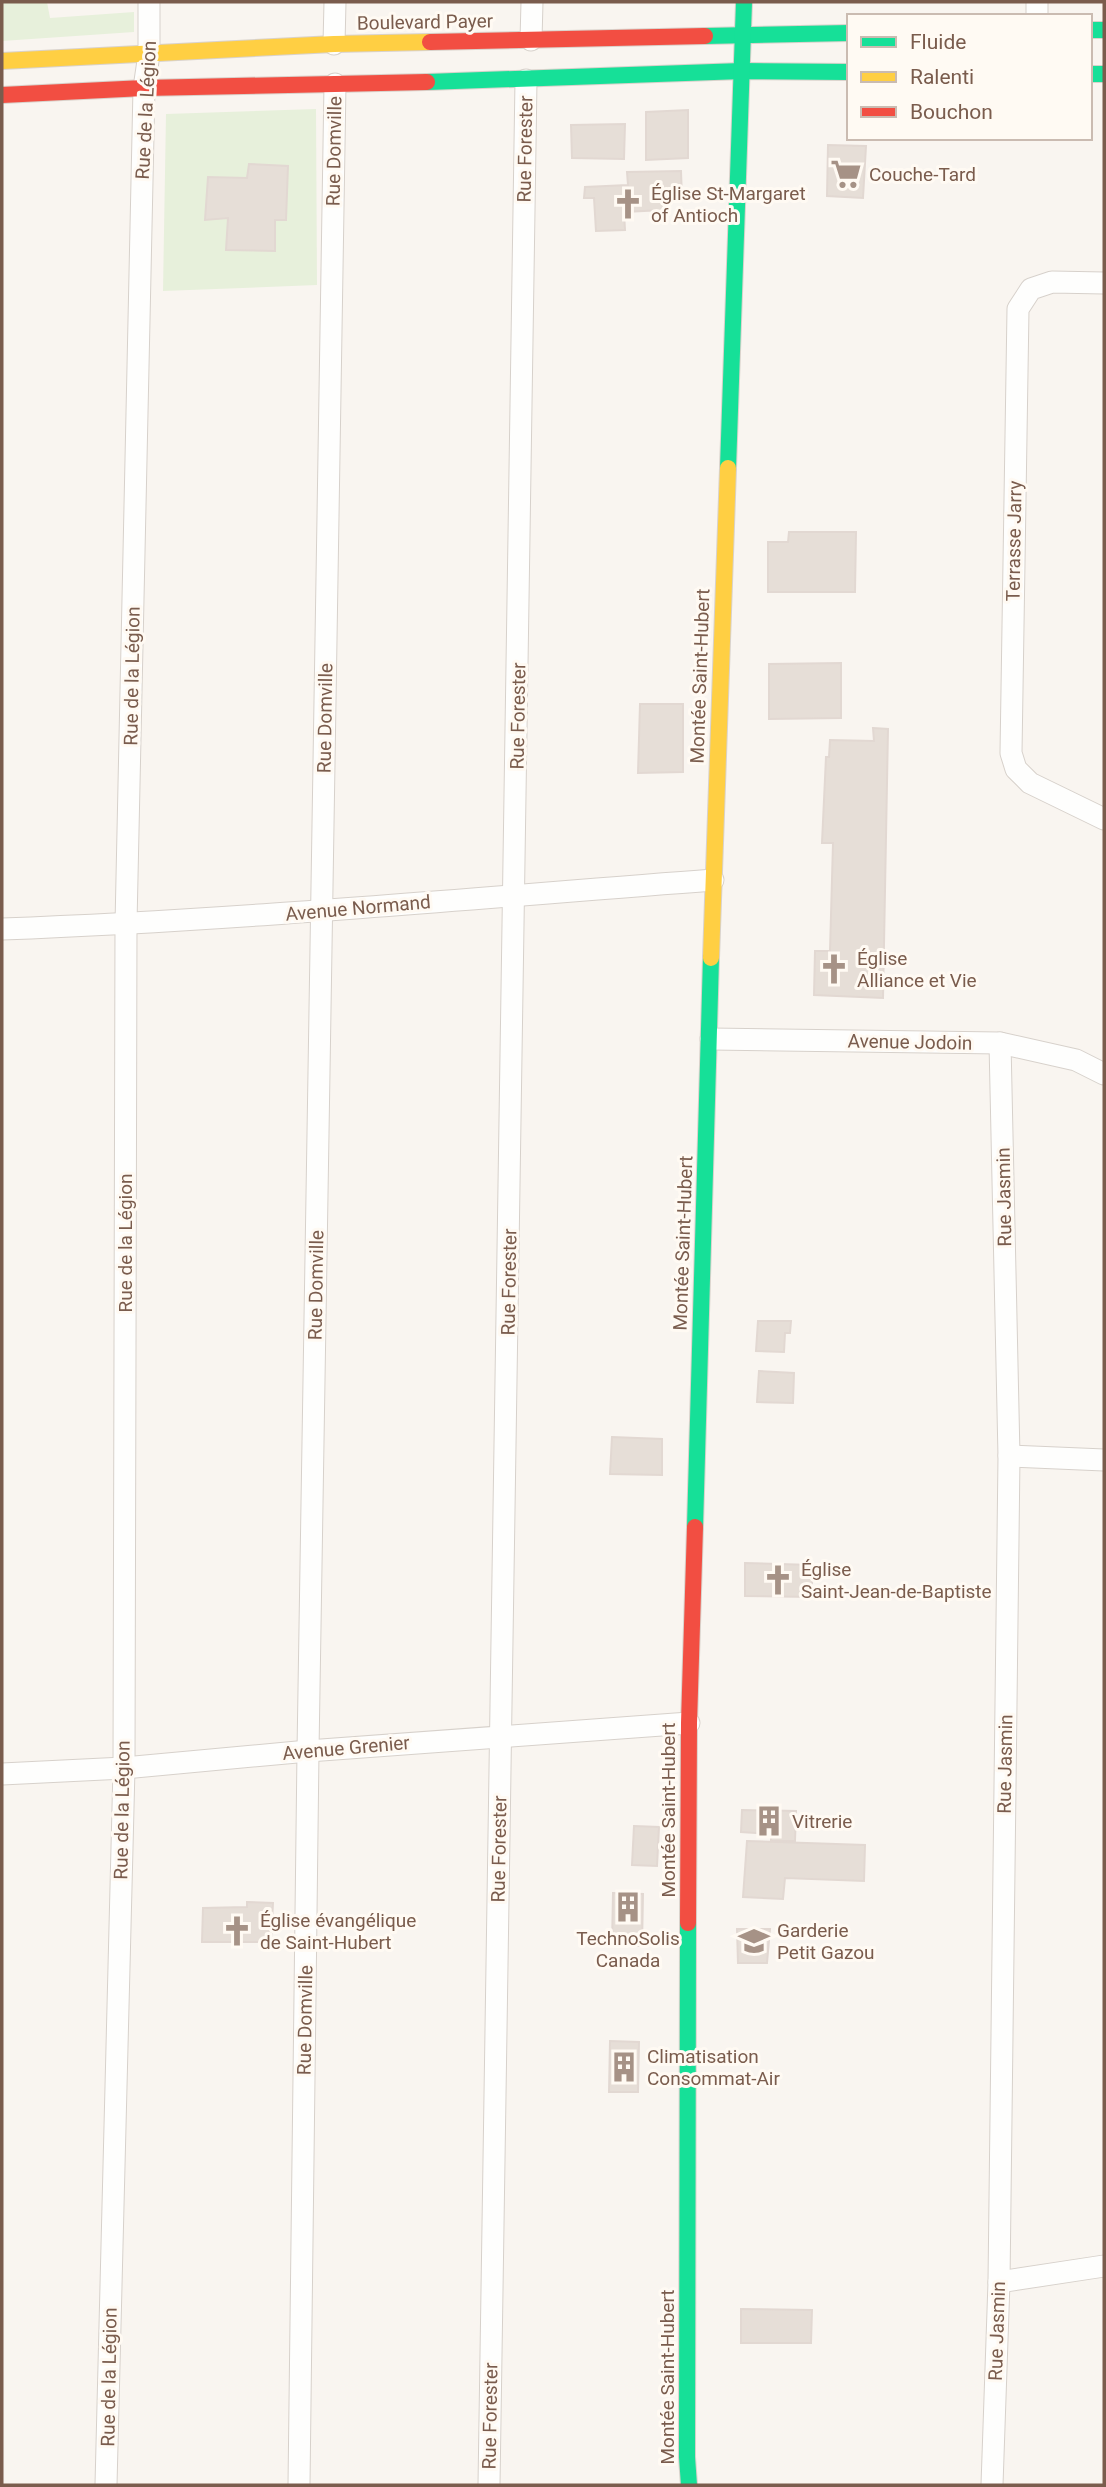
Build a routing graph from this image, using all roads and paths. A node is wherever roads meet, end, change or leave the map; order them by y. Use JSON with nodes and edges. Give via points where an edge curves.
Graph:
{"nodes":[{"id":1,"x":149,"y":2,"type":"edge"},
{"id":2,"x":335,"y":2,"type":"edge"},
{"id":3,"x":532,"y":2,"type":"edge"},
{"id":4,"x":744,"y":2,"type":"edge"},
{"id":5,"x":847,"y":33,"type":"edge"},
{"id":6,"x":743,"y":34,"type":"junction"},
{"id":7,"x":531,"y":40,"type":"junction"},
{"id":8,"x":334,"y":44,"type":"junction"},
{"id":9,"x":149,"y":54,"type":"junction"},
{"id":10,"x":2,"y":61,"type":"edge"},
{"id":11,"x":742,"y":71,"type":"junction"},
{"id":12,"x":847,"y":72,"type":"edge"},
{"id":13,"x":526,"y":80,"type":"junction"},
{"id":14,"x":335,"y":84,"type":"junction"},
{"id":15,"x":144,"y":88,"type":"junction"},
{"id":16,"x":2,"y":95,"type":"edge"},
{"id":17,"x":1104,"y":283,"type":"edge"},
{"id":18,"x":1104,"y":819,"type":"edge"},
{"id":19,"x":713,"y":880,"type":"junction"},
{"id":20,"x":515,"y":895,"type":"junction"},
{"id":21,"x":322,"y":912,"type":"junction"},
{"id":22,"x":126,"y":924,"type":"junction"},
{"id":23,"x":2,"y":929,"type":"edge"},
{"id":24,"x":710,"y":1039,"type":"junction"},
{"id":25,"x":1000,"y":1043,"type":"junction"},
{"id":26,"x":1104,"y":1074,"type":"edge"},
{"id":27,"x":1009,"y":1456,"type":"junction"},
{"id":28,"x":1104,"y":1460,"type":"edge"},
{"id":29,"x":690,"y":1723,"type":"junction"},
{"id":30,"x":501,"y":1737,"type":"junction"},
{"id":31,"x":308,"y":1751,"type":"junction"},
{"id":32,"x":124,"y":1768,"type":"junction"},
{"id":33,"x":2,"y":1774,"type":"edge"},
{"id":34,"x":1104,"y":2266,"type":"edge"},
{"id":35,"x":999,"y":2282,"type":"junction"},
{"id":36,"x":106,"y":2485,"type":"edge"},
{"id":37,"x":299,"y":2485,"type":"edge"},
{"id":38,"x":489,"y":2485,"type":"edge"},
{"id":39,"x":689,"y":2485,"type":"edge"},
{"id":40,"x":992,"y":2485,"type":"edge"}],
"edges":[{"from":1,"to":9,"type":"street","name":"Rue de la Légion"},
{"from":2,"to":8,"type":"street"},
{"from":3,"to":7,"type":"street"},
{"from":4,"to":6,"type":"street","name":"Montée Saint-Hubert"},
{"from":5,"to":6,"type":"street","name":"Boulevard Payer"},
{"from":6,"to":7,"type":"street","name":"Boulevard Payer"},
{"from":6,"to":11,"type":"street","name":"Montée Saint-Hubert"},
{"from":7,"to":8,"type":"street","name":"Boulevard Payer"},
{"from":8,"to":9,"type":"street","name":"Boulevard Payer"},
{"from":9,"to":10,"type":"street","name":"Boulevard Payer"},
{"from":9,"to":15,"type":"street","name":"Rue de la Légion"},
{"from":11,"to":12,"type":"street"},
{"from":11,"to":13,"type":"street"},
{"from":11,"to":19,"type":"street","name":"Montée Saint-Hubert"},
{"from":13,"to":14,"type":"street"},
{"from":13,"to":20,"type":"street","name":"Rue Forester"},
{"from":14,"to":15,"type":"street"},
{"from":14,"to":21,"type":"street","name":"Rue Domville"},
{"from":15,"to":16,"type":"street"},
{"from":15,"to":22,"type":"street","name":"Rue de la Légion"},
{"from":17,"to":18,"type":"street","name":"Terrasse Jarry","via":[[1052,282],[1031,289],[1018,309],[1011,753],[1016,769],[1030,783]]},
{"from":19,"to":20,"type":"street","name":"Avenue Normand"},
{"from":19,"to":24,"type":"street","name":"Montée Saint-Hubert"},
{"from":20,"to":21,"type":"street","name":"Avenue Normand"},
{"from":20,"to":30,"type":"street","name":"Rue Forester"},
{"from":21,"to":22,"type":"street","name":"Avenue Normand"},
{"from":21,"to":31,"type":"street","name":"Rue Domville"},
{"from":22,"to":23,"type":"street","name":"Avenue Normand"},
{"from":22,"to":32,"type":"street","name":"Rue de la Légion"},
{"from":24,"to":25,"type":"street","name":"Avenue Jodoin"},
{"from":24,"to":29,"type":"street","name":"Montée Saint-Hubert"},
{"from":25,"to":26,"type":"street","name":"Avenue Jodoin","via":[[1076,1060]]},
{"from":25,"to":27,"type":"street","name":"Rue Jasmin"},
{"from":27,"to":28,"type":"street"},
{"from":27,"to":35,"type":"street","name":"Rue Jasmin"},
{"from":29,"to":30,"type":"street","name":"Avenue Grenier"},
{"from":29,"to":39,"type":"street","name":"Montée Saint-Hubert"},
{"from":30,"to":31,"type":"street","name":"Avenue Grenier"},
{"from":30,"to":38,"type":"street","name":"Rue Forester"},
{"from":31,"to":32,"type":"street","name":"Avenue Grenier"},
{"from":31,"to":37,"type":"street","name":"Rue Domville"},
{"from":32,"to":33,"type":"street","name":"Avenue Grenier"},
{"from":32,"to":36,"type":"street","name":"Rue de la Légion"},
{"from":34,"to":35,"type":"street"},
{"from":35,"to":40,"type":"street","name":"Rue Jasmin"}]}
